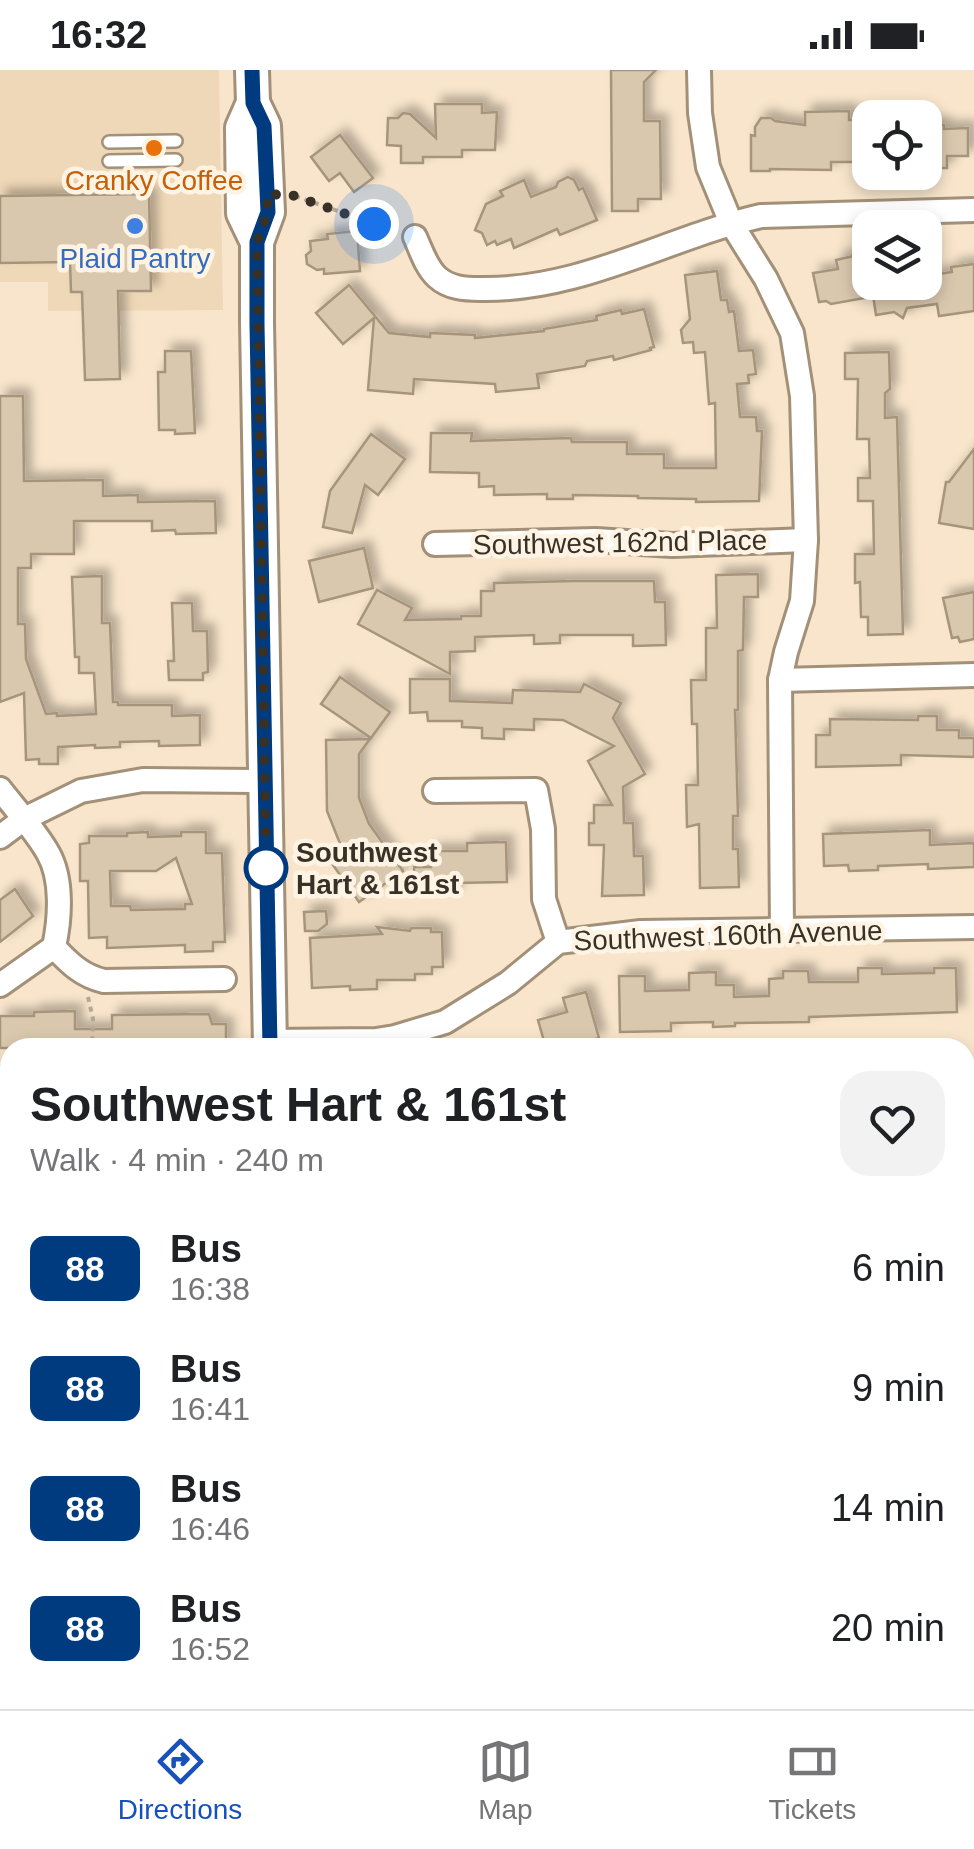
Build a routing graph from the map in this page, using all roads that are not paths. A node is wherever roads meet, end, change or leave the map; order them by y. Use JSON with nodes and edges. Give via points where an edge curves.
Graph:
{"nodes":[{"id":1,"x":699,"y":70,"type":"edge"},
{"id":2,"x":252,"y":86,"type":"edge"},
{"id":3,"x":176,"y":141,"type":"dead end"},
{"id":4,"x":109,"y":142,"type":"dead end"},
{"id":5,"x":109,"y":160,"type":"dead end"},
{"id":6,"x":176,"y":160,"type":"dead end"},
{"id":7,"x":974,"y":210,"type":"edge"},
{"id":8,"x":730,"y":223,"type":"junction"},
{"id":9,"x":415,"y":237,"type":"road end"},
{"id":10,"x":257,"y":242,"type":"junction"},
{"id":11,"x":806,"y":540,"type":"junction"},
{"id":12,"x":435,"y":544,"type":"dead end"},
{"id":13,"x":974,"y":675,"type":"edge"},
{"id":14,"x":780,"y":680,"type":"junction"},
{"id":15,"x":265,"y":781,"type":"junction"},
{"id":16,"x":0,"y":788,"type":"edge"},
{"id":17,"x":435,"y":791,"type":"dead end"},
{"id":18,"x":24,"y":820,"type":"junction"},
{"id":19,"x":0,"y":837,"type":"edge"},
{"id":20,"x":974,"y":927,"type":"edge"},
{"id":21,"x":782,"y":930,"type":"junction"},
{"id":22,"x":558,"y":942,"type":"junction"},
{"id":23,"x":54,"y":947,"type":"junction"},
{"id":24,"x":224,"y":979,"type":"dead end"},
{"id":25,"x":0,"y":985,"type":"edge"},
{"id":26,"x":270,"y":1038,"type":"edge"},
{"id":27,"x":389,"y":1038,"type":"edge"}],
"edges":[{"from":1,"to":8,"type":"street","via":[[708,167]]},
{"from":2,"to":10,"type":"main road","via":[[264,126],[268,212]]},
{"from":2,"to":10,"type":"main road","via":[[242,128],[244,213]]},
{"from":3,"to":4,"type":"lane"},
{"from":5,"to":6,"type":"lane"},
{"from":7,"to":8,"type":"street","via":[[762,216]]},
{"from":8,"to":9,"type":"street","via":[[584,274],[511,290],[445,282],[428,266]]},
{"from":8,"to":11,"type":"street","via":[[792,333],[802,396]]},
{"from":10,"to":15,"type":"main road"},
{"from":11,"to":12,"type":"street","name":"Southwest 162nd Place"},
{"from":11,"to":14,"type":"street","via":[[802,601]]},
{"from":13,"to":14,"type":"street"},
{"from":14,"to":21,"type":"street"},
{"from":15,"to":18,"type":"street","via":[[143,780],[81,791]]},
{"from":15,"to":26,"type":"main road"},
{"from":16,"to":18,"type":"street"},
{"from":17,"to":22,"type":"street","via":[[536,790],[544,899]]},
{"from":18,"to":19,"type":"street"},
{"from":18,"to":23,"type":"street","via":[[54,867]]},
{"from":20,"to":21,"type":"street","name":"Southwest 160th Avenue"},
{"from":21,"to":22,"type":"street","name":"Southwest 160th Avenue","via":[[641,932]]},
{"from":22,"to":27,"type":"street","name":"Southwest 160th Avenue","via":[[508,984],[445,1022]]},
{"from":23,"to":24,"type":"street","via":[[71,965],[104,981]]},
{"from":23,"to":25,"type":"street"}]}
